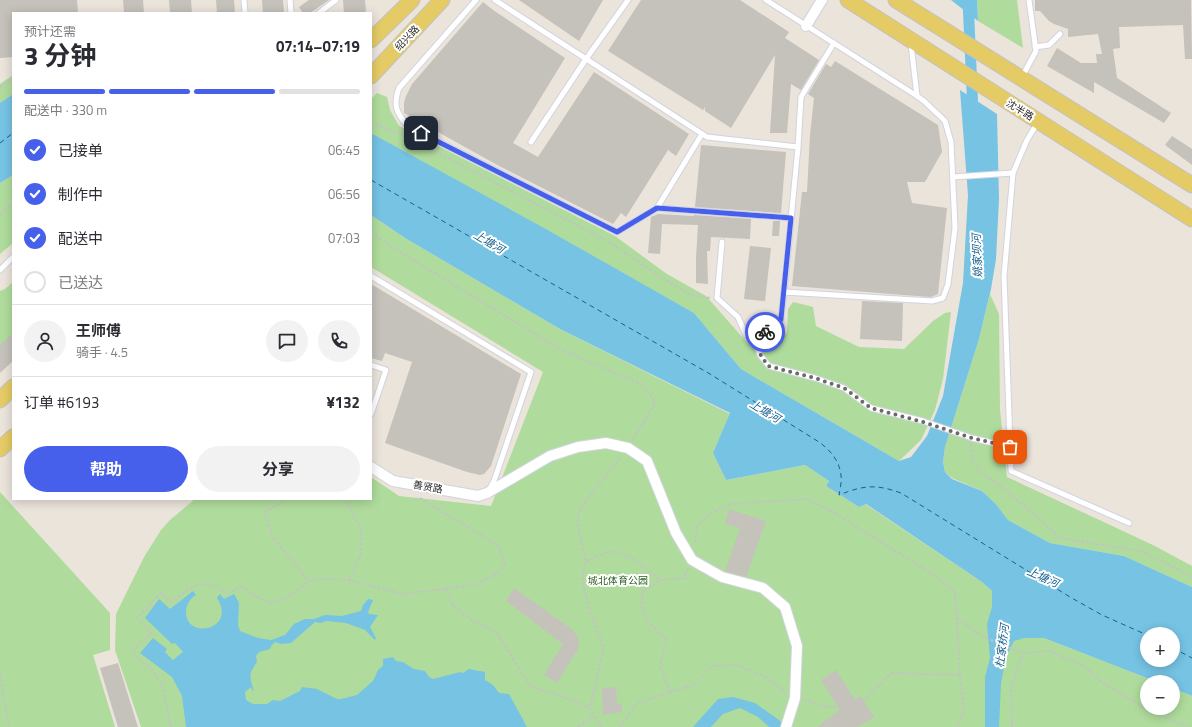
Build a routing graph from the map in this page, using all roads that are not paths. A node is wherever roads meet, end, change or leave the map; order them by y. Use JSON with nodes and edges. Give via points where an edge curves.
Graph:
{"nodes":[{"id":1,"x":244,"y":0,"type":"edge"},
{"id":2,"x":290,"y":0,"type":"edge"},
{"id":3,"x":336,"y":0,"type":"edge"},
{"id":4,"x":412,"y":0,"type":"edge"},
{"id":5,"x":442,"y":0,"type":"edge"},
{"id":6,"x":476,"y":0,"type":"edge"},
{"id":7,"x":495,"y":0,"type":"edge"},
{"id":8,"x":766,"y":0,"type":"edge"},
{"id":9,"x":822,"y":0,"type":"edge"},
{"id":10,"x":848,"y":0,"type":"edge"},
{"id":11,"x":896,"y":0,"type":"edge"},
{"id":12,"x":1029,"y":0,"type":"edge"},
{"id":13,"x":625,"y":1,"type":"edge"},
{"id":14,"x":245,"y":12,"type":"edge"},
{"id":15,"x":291,"y":12,"type":"edge"},
{"id":16,"x":320,"y":12,"type":"edge"},
{"id":17,"x":806,"y":26,"type":"junction"},
{"id":18,"x":1060,"y":34,"type":"dead end"},
{"id":19,"x":372,"y":39,"type":"edge"},
{"id":20,"x":910,"y":40,"type":"junction"},
{"id":21,"x":834,"y":43,"type":"junction"},
{"id":22,"x":1035,"y":47,"type":"junction"},
{"id":23,"x":586,"y":59,"type":"junction"},
{"id":24,"x":372,"y":75,"type":"edge"},
{"id":25,"x":1021,"y":78,"type":"junction"},
{"id":26,"x":917,"y":96,"type":"junction"},
{"id":27,"x":1038,"y":121,"type":"junction"},
{"id":28,"x":702,"y":134,"type":"junction"},
{"id":29,"x":531,"y":142,"type":"dead end"},
{"id":30,"x":798,"y":147,"type":"junction"},
{"id":31,"x":1013,"y":173,"type":"junction"},
{"id":32,"x":953,"y":177,"type":"junction"},
{"id":33,"x":1192,"y":185,"type":"edge"},
{"id":34,"x":657,"y":208,"type":"junction"},
{"id":35,"x":791,"y":218,"type":"junction"},
{"id":36,"x":1192,"y":219,"type":"edge"},
{"id":37,"x":722,"y":242,"type":"dead end"},
{"id":38,"x":12,"y":257,"type":"edge"},
{"id":39,"x":0,"y":270,"type":"edge"},
{"id":40,"x":372,"y":277,"type":"edge"},
{"id":41,"x":784,"y":292,"type":"junction"},
{"id":42,"x":752,"y":334,"type":"junction"},
{"id":43,"x":372,"y":365,"type":"edge"},
{"id":44,"x":12,"y":388,"type":"edge"},
{"id":45,"x":0,"y":400,"type":"edge"},
{"id":46,"x":372,"y":411,"type":"edge"},
{"id":47,"x":12,"y":438,"type":"edge"},
{"id":48,"x":1010,"y":447,"type":"junction"},
{"id":49,"x":0,"y":449,"type":"edge"},
{"id":50,"x":372,"y":468,"type":"edge"},
{"id":51,"x":487,"y":493,"type":"junction"},
{"id":52,"x":1128,"y":523,"type":"dead end"},
{"id":53,"x":786,"y":727,"type":"edge"}],
"edges":[{"from":1,"to":14,"type":"lane"},
{"from":2,"to":15,"type":"lane"},
{"from":3,"to":16,"type":"lane"},
{"from":4,"to":19,"type":"main road"},
{"from":5,"to":24,"type":"main road","name":"绍兴路"},
{"from":6,"to":34,"type":"lane","via":[[399,88],[395,100],[400,117],[408,126],[617,232]]},
{"from":7,"to":23,"type":"lane"},
{"from":8,"to":17,"type":"lane"},
{"from":9,"to":17,"type":"street"},
{"from":10,"to":20,"type":"main road","name":"沈半路"},
{"from":11,"to":25,"type":"main road"},
{"from":12,"to":22,"type":"lane"},
{"from":13,"to":23,"type":"lane"},
{"from":17,"to":21,"type":"lane"},
{"from":18,"to":22,"type":"lane","via":[[1049,45]]},
{"from":20,"to":26,"type":"lane"},
{"from":20,"to":27,"type":"main road","name":"沈半路"},
{"from":21,"to":26,"type":"lane"},
{"from":21,"to":30,"type":"lane","via":[[801,97]]},
{"from":22,"to":25,"type":"lane","via":[[1036,51]]},
{"from":23,"to":28,"type":"lane"},
{"from":23,"to":29,"type":"lane"},
{"from":25,"to":33,"type":"main road"},
{"from":26,"to":32,"type":"lane","via":[[944,121],[951,142]]},
{"from":27,"to":31,"type":"lane"},
{"from":27,"to":36,"type":"main road","name":"沈半路"},
{"from":28,"to":30,"type":"lane","via":[[707,137]]},
{"from":28,"to":34,"type":"lane"},
{"from":30,"to":35,"type":"lane"},
{"from":31,"to":32,"type":"lane"},
{"from":31,"to":48,"type":"lane","via":[[1004,276]]},
{"from":32,"to":41,"type":"lane","via":[[955,228],[948,284],[942,298],[932,301]]},
{"from":34,"to":35,"type":"lane"},
{"from":35,"to":41,"type":"lane"},
{"from":37,"to":42,"type":"lane","via":[[717,298],[738,317],[746,334]]},
{"from":38,"to":39,"type":"lane"},
{"from":40,"to":51,"type":"lane","via":[[531,372],[494,481]]},
{"from":41,"to":42,"type":"lane","via":[[781,319],[775,329]]},
{"from":42,"to":48,"type":"lane","via":[[768,366],[844,388],[871,408]]},
{"from":43,"to":46,"type":"lane","via":[[386,370]]},
{"from":44,"to":45,"type":"main road"},
{"from":47,"to":49,"type":"main road"},
{"from":48,"to":52,"type":"lane","via":[[1011,471]]},
{"from":50,"to":51,"type":"street","name":"善贤路","via":[[393,481],[478,496]]},
{"from":51,"to":53,"type":"street","via":[[550,456],[578,447],[606,443],[628,448],[647,461],[676,533],[692,560],[722,577],[763,588],[785,607],[797,646],[795,698]]}]}
